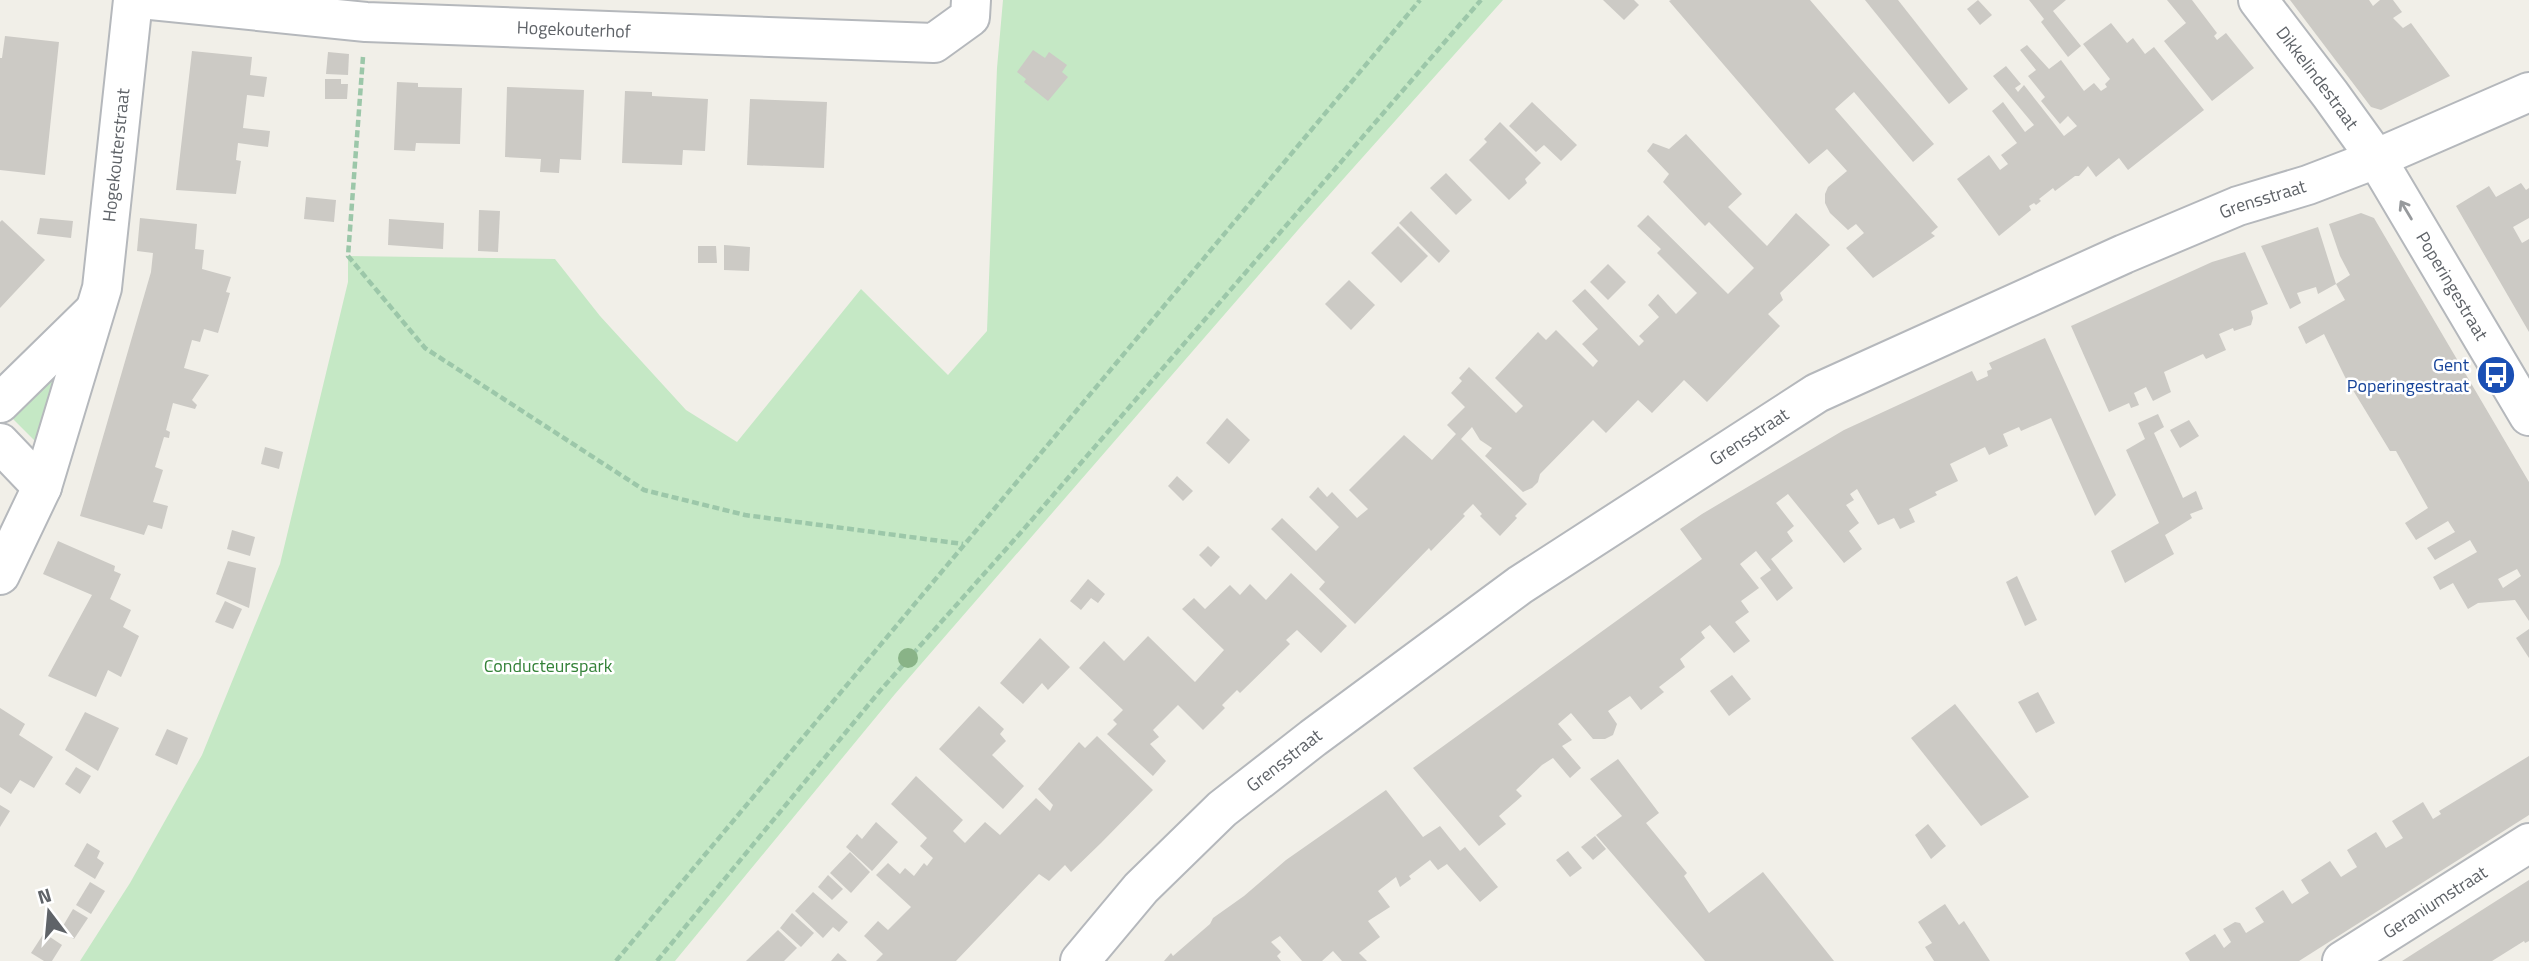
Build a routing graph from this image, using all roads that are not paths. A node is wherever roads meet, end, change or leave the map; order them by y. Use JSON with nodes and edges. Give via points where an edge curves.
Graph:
{"nodes":[{"id":1,"x":133,"y":0,"type":"edge"},
{"id":2,"x":152,"y":0,"type":"edge"},
{"id":3,"x":971,"y":0,"type":"edge"},
{"id":4,"x":2258,"y":0,"type":"edge"},
{"id":5,"x":2529,"y":92,"type":"edge"},
{"id":6,"x":2376,"y":158,"type":"junction"},
{"id":7,"x":96,"y":309,"type":"junction"},
{"id":8,"x":0,"y":403,"type":"edge"},
{"id":9,"x":2529,"y":416,"type":"edge"},
{"id":10,"x":0,"y":443,"type":"edge"},
{"id":11,"x":42,"y":487,"type":"junction"},
{"id":12,"x":0,"y":575,"type":"edge"},
{"id":13,"x":2529,"y":843,"type":"edge"},
{"id":14,"x":1080,"y":961,"type":"edge"},
{"id":15,"x":2342,"y":961,"type":"edge"}],
"edges":[{"from":1,"to":7,"type":"street","name":"Hogekouterstraat"},
{"from":2,"to":3,"type":"street","name":"Hogekouterhof","via":[[366,22],[934,43],[970,17]]},
{"from":4,"to":6,"type":"street","name":"Dikkelindestraat"},
{"from":5,"to":6,"type":"street","name":"Grensstraat"},
{"from":9,"to":6,"type":"street","name":"Poperingestraat","one_way":true},
{"from":6,"to":14,"type":"street","name":"Grensstraat","via":[[2308,186],[2238,206],[1817,393],[1520,585],[1313,738],[1222,809],[1141,888]]},
{"from":7,"to":8,"type":"street"},
{"from":7,"to":11,"type":"street","name":"Hogekouterstraat"},
{"from":10,"to":11,"type":"street"},
{"from":11,"to":12,"type":"street","name":"Hogekouterstraat"},
{"from":13,"to":15,"type":"street","name":"Geraniumstraat"}]}
